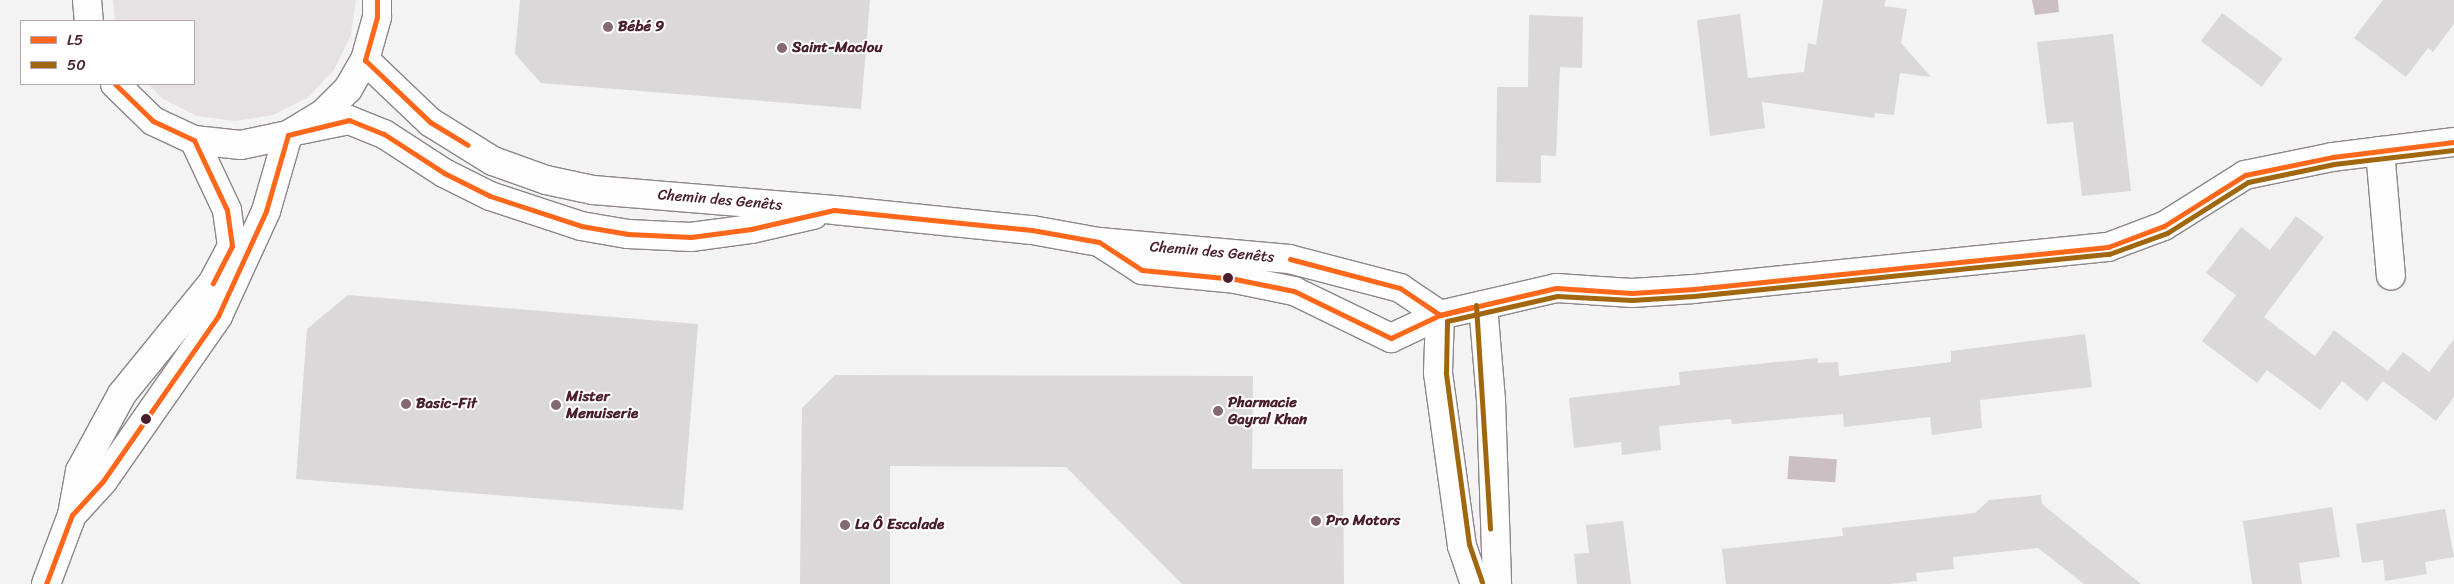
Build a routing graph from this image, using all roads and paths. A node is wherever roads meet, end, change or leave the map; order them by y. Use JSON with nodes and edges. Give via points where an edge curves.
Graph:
{"nodes":[{"id":1,"x":87,"y":0,"type":"edge"},
{"id":2,"x":377,"y":0,"type":"edge"},
{"id":3,"x":89,"y":20,"type":"edge"},
{"id":4,"x":365,"y":60,"type":"junction"},
{"id":5,"x":116,"y":85,"type":"edge"},
{"id":6,"x":292,"y":133,"type":"junction"},
{"id":7,"x":194,"y":140,"type":"junction"},
{"id":8,"x":2454,"y":142,"type":"edge"},
{"id":9,"x":2380,"y":151,"type":"junction"},
{"id":10,"x":834,"y":210,"type":"junction"},
{"id":11,"x":1099,"y":242,"type":"junction"},
{"id":12,"x":2391,"y":276,"type":"dead end"},
{"id":13,"x":1483,"y":304,"type":"junction"},
{"id":14,"x":1440,"y":315,"type":"junction"},
{"id":15,"x":72,"y":515,"type":"junction"},
{"id":16,"x":46,"y":584,"type":"edge"},
{"id":17,"x":1475,"y":584,"type":"edge"},
{"id":18,"x":1497,"y":584,"type":"edge"}],
"edges":[{"from":1,"to":3,"type":"street"},
{"from":2,"to":4,"type":"street","via":[[377,18]]},
{"from":4,"to":6,"type":"street","via":[[348,89],[324,113]]},
{"from":4,"to":10,"type":"street","name":"Chemin des Genêts","via":[[430,122],[493,161],[546,180],[593,190]]},
{"from":5,"to":7,"type":"street","via":[[153,121]]},
{"from":6,"to":7,"type":"street","via":[[241,145]]},
{"from":6,"to":10,"type":"street","via":[[349,120],[384,134],[444,172],[490,196],[580,226],[628,234],[691,237],[751,229]]},
{"from":6,"to":15,"type":"street","via":[[266,211],[218,316],[103,481]]},
{"from":7,"to":15,"type":"street","via":[[227,210],[232,246],[213,282],[122,394],[80,471]]},
{"from":8,"to":9,"type":"street"},
{"from":9,"to":12,"type":"street"},
{"from":9,"to":13,"type":"street","via":[[2334,156],[2245,175],[2164,226],[2108,248],[1694,289],[1632,293],[1556,288]]},
{"from":10,"to":11,"type":"street","name":"Chemin des Genêts","via":[[1032,230]]},
{"from":11,"to":14,"type":"street","name":"Chemin des Genêts","via":[[1290,258],[1400,288]]},
{"from":11,"to":14,"type":"street","via":[[1142,270],[1235,279],[1294,291],[1391,338]]},
{"from":13,"to":14,"type":"street"},
{"from":13,"to":18,"type":"street","via":[[1491,400]]},
{"from":14,"to":17,"type":"street","via":[[1438,373],[1462,546]]},
{"from":15,"to":16,"type":"street"}]}
